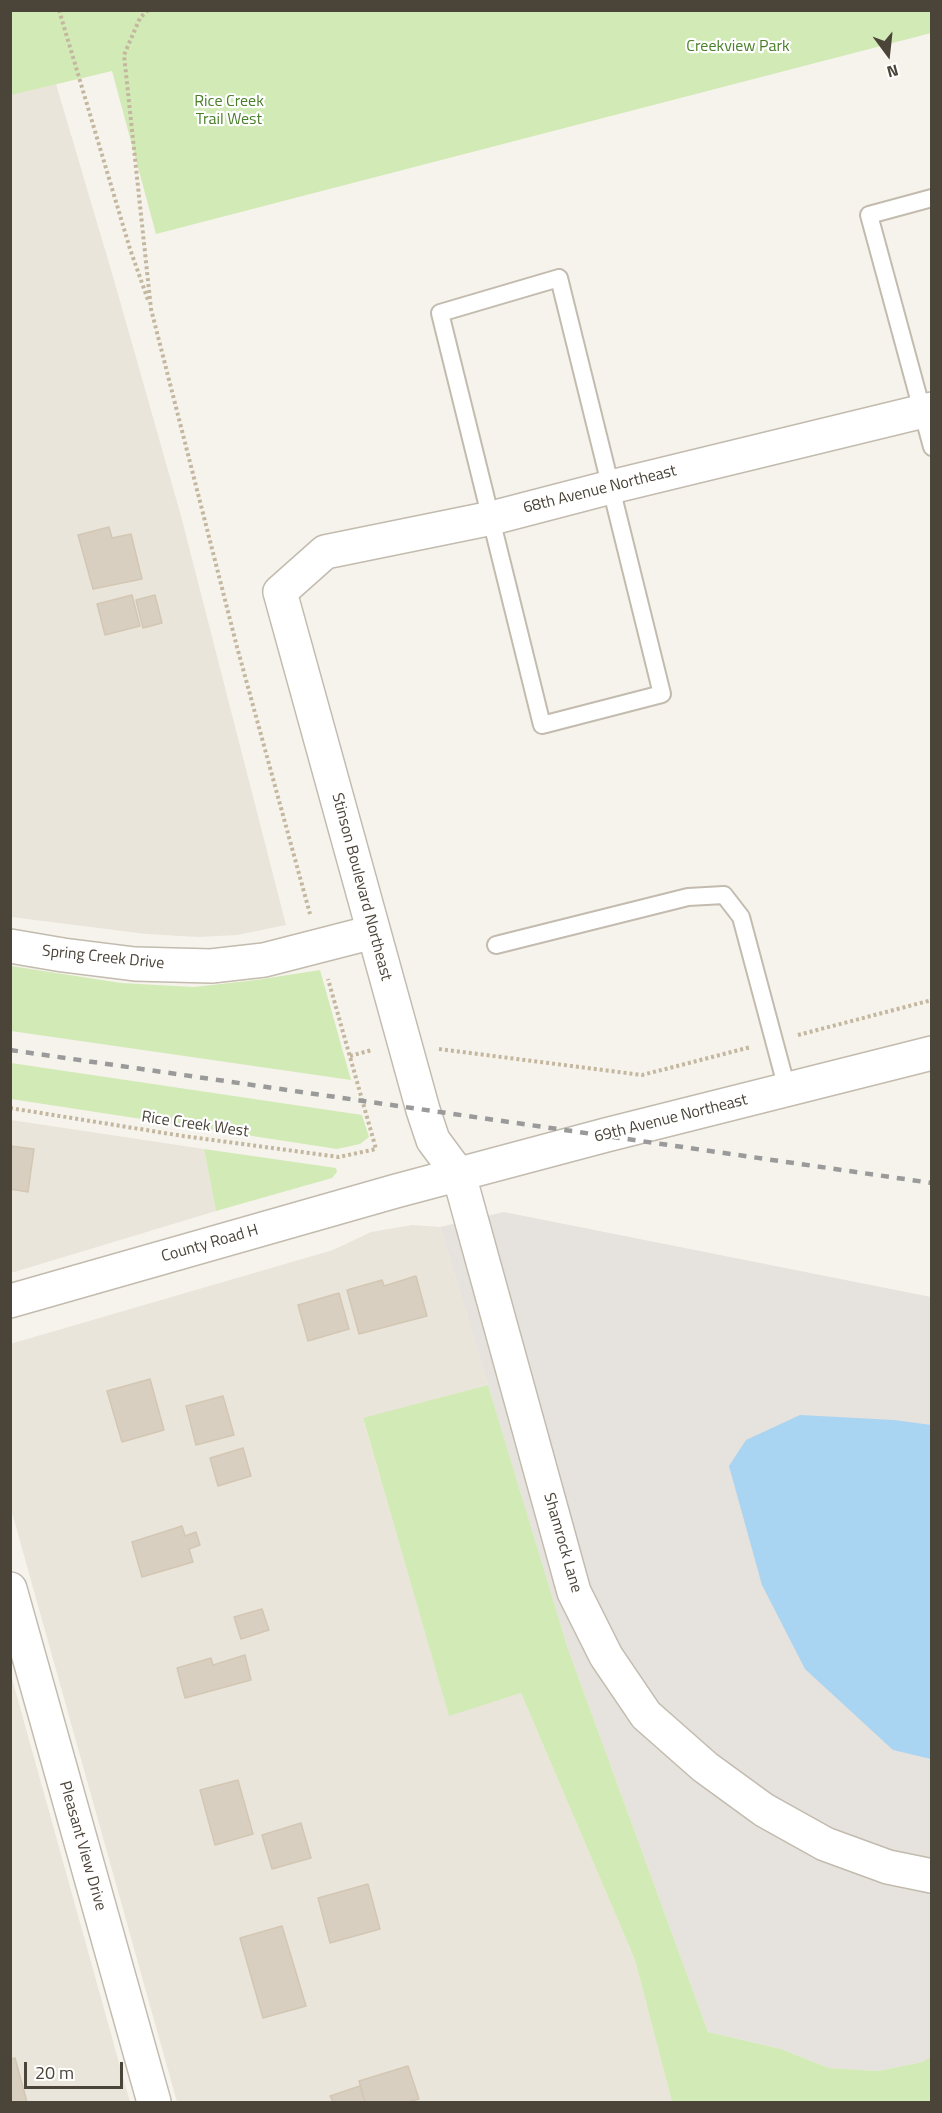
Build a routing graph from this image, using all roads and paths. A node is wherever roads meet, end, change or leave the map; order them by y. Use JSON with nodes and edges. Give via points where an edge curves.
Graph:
{"nodes":[{"id":1,"x":59,"y":10,"type":"edge"},
{"id":2,"x":148,"y":10,"type":"edge"},
{"id":3,"x":932,"y":198,"type":"edge"},
{"id":4,"x":151,"y":309,"type":"junction"},
{"id":5,"x":927,"y":410,"type":"edge"},
{"id":6,"x":932,"y":447,"type":"edge"},
{"id":7,"x":611,"y":487,"type":"junction"},
{"id":8,"x":492,"y":518,"type":"junction"},
{"id":9,"x":280,"y":591,"type":"joint"},
{"id":10,"x":310,"y":916,"type":"dead end"},
{"id":11,"x":373,"y":932,"type":"junction"},
{"id":12,"x":496,"y":945,"type":"dead end"},
{"id":13,"x":10,"y":946,"type":"edge"},
{"id":14,"x":325,"y":971,"type":"dead end"},
{"id":15,"x":932,"y":1000,"type":"edge"},
{"id":16,"x":798,"y":1035,"type":"dead end"},
{"id":17,"x":752,"y":1047,"type":"dead end"},
{"id":18,"x":378,"y":1048,"type":"dead end"},
{"id":19,"x":433,"y":1048,"type":"dead end"},
{"id":20,"x":932,"y":1053,"type":"edge"},
{"id":21,"x":350,"y":1056,"type":"junction"},
{"id":22,"x":787,"y":1089,"type":"junction"},
{"id":23,"x":10,"y":1108,"type":"edge"},
{"id":24,"x":459,"y":1175,"type":"junction"},
{"id":25,"x":410,"y":1187,"type":"joint"},
{"id":26,"x":10,"y":1300,"type":"edge"},
{"id":27,"x":10,"y":1590,"type":"edge"},
{"id":28,"x":932,"y":1876,"type":"edge"},
{"id":29,"x":154,"y":2103,"type":"edge"}],
"edges":[{"from":1,"to":4,"type":"path"},
{"from":2,"to":4,"type":"path","via":[[140,18],[124,55]]},
{"from":3,"to":5,"type":"lane","via":[[869,216]]},
{"from":4,"to":10,"type":"path"},
{"from":5,"to":6,"type":"lane"},
{"from":5,"to":7,"type":"street","name":"68th Avenue Northeast"},
{"from":7,"to":8,"type":"street","name":"68th Avenue Northeast"},
{"from":7,"to":8,"type":"lane","via":[[662,694],[542,725]]},
{"from":7,"to":8,"type":"lane","via":[[559,278],[440,314]]},
{"from":8,"to":9,"type":"street","name":"68th Avenue Northeast","via":[[325,552]]},
{"from":9,"to":11,"type":"street","name":"Stinson Boulevard Northeast"},
{"from":11,"to":13,"type":"street","name":"Spring Creek Drive","via":[[264,960],[211,966],[135,964]]},
{"from":11,"to":24,"type":"street","name":"Stinson Boulevard Northeast","via":[[433,1140]]},
{"from":12,"to":22,"type":"lane","via":[[688,897],[724,895],[741,917]]},
{"from":14,"to":21,"type":"path"},
{"from":15,"to":16,"type":"path"},
{"from":17,"to":19,"type":"path","via":[[642,1075]]},
{"from":18,"to":21,"type":"path"},
{"from":20,"to":22,"type":"street","name":"69th Avenue Northeast"},
{"from":21,"to":23,"type":"path","name":"Rice Creek West","via":[[376,1149],[339,1157]]},
{"from":22,"to":24,"type":"street","name":"69th Avenue Northeast"},
{"from":24,"to":25,"type":"street","name":"69th Avenue Northeast"},
{"from":24,"to":28,"type":"street","name":"Shamrock Lane","via":[[574,1592],[606,1656],[646,1715],[705,1767],[764,1810],[825,1844],[888,1867]]},
{"from":25,"to":26,"type":"street","name":"County Road H"},
{"from":27,"to":29,"type":"street","name":"Pleasant View Drive"}]}
